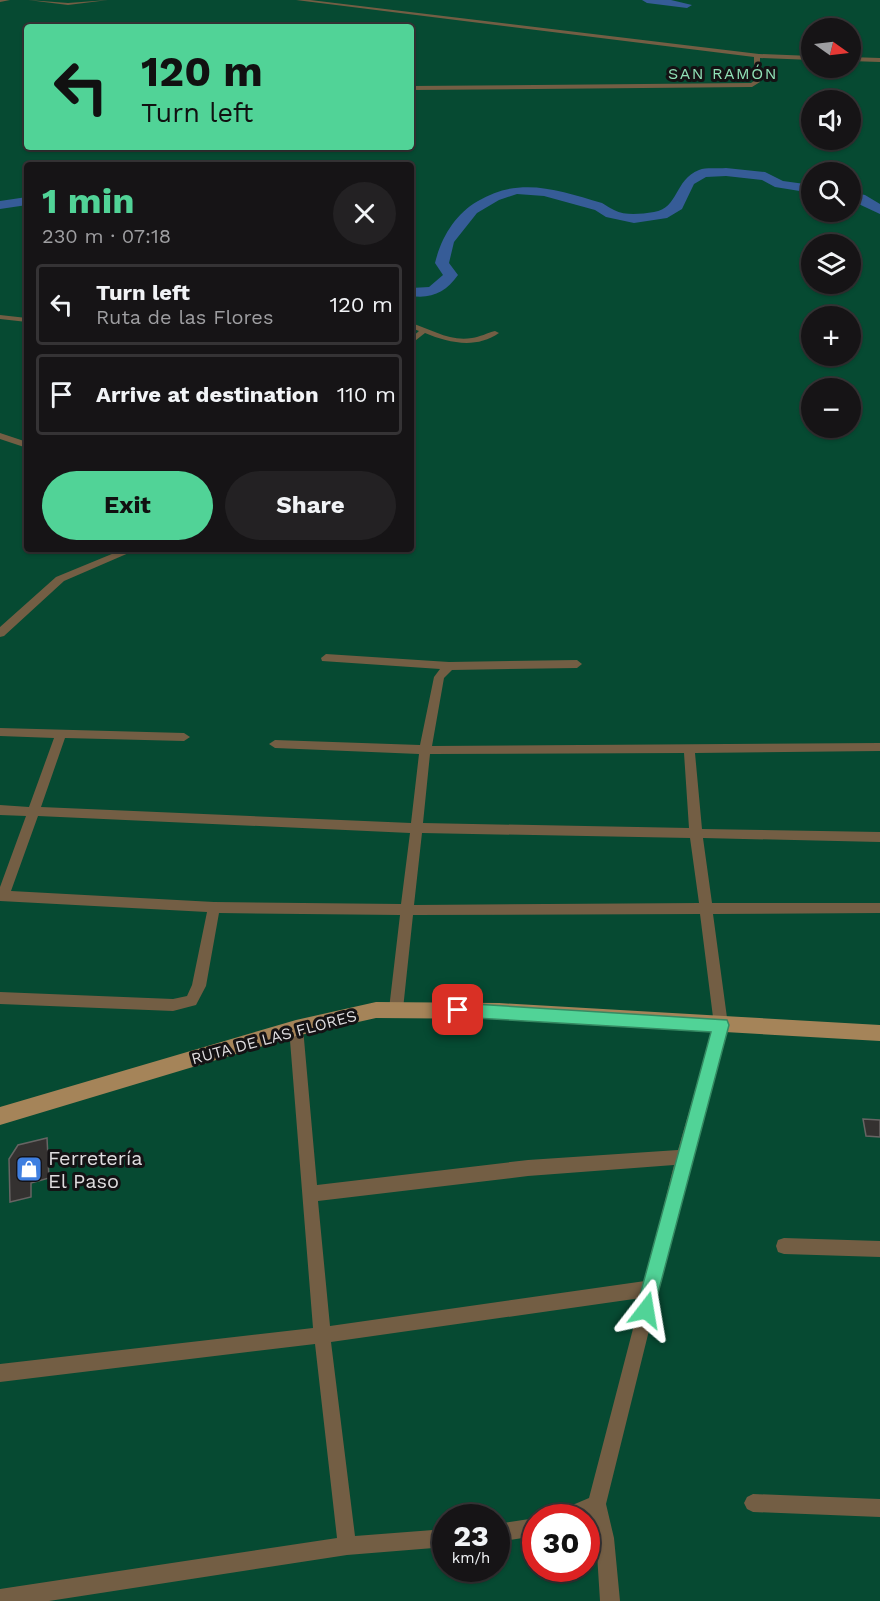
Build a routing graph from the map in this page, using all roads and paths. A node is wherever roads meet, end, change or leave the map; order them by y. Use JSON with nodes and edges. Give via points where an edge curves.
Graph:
{"nodes":[{"id":1,"x":8,"y":0,"type":"edge"},
{"id":2,"x":30,"y":0,"type":"edge"},
{"id":3,"x":106,"y":0,"type":"edge"},
{"id":4,"x":298,"y":0,"type":"edge"},
{"id":5,"x":0,"y":1,"type":"edge"},
{"id":6,"x":757,"y":56,"type":"junction"},
{"id":7,"x":801,"y":58,"type":"edge"},
{"id":8,"x":861,"y":59,"type":"edge"},
{"id":9,"x":880,"y":60,"type":"edge"},
{"id":10,"x":414,"y":88,"type":"edge"},
{"id":11,"x":0,"y":317,"type":"edge"},
{"id":12,"x":24,"y":320,"type":"edge"},
{"id":13,"x":414,"y":327,"type":"edge"},
{"id":14,"x":424,"y":330,"type":"junction"},
{"id":15,"x":495,"y":333,"type":"dead end"},
{"id":16,"x":414,"y":339,"type":"edge"},
{"id":17,"x":0,"y":436,"type":"edge"},
{"id":18,"x":24,"y":444,"type":"edge"},
{"id":19,"x":126,"y":552,"type":"edge"},
{"id":20,"x":0,"y":633,"type":"edge"},
{"id":21,"x":326,"y":658,"type":"dead end"},
{"id":22,"x":577,"y":664,"type":"dead end"},
{"id":23,"x":449,"y":666,"type":"junction"},
{"id":24,"x":0,"y":732,"type":"edge"},
{"id":25,"x":61,"y":734,"type":"junction"},
{"id":26,"x":184,"y":737,"type":"dead end"},
{"id":27,"x":275,"y":744,"type":"dead end"},
{"id":28,"x":689,"y":747,"type":"junction"},
{"id":29,"x":880,"y":747,"type":"edge"},
{"id":30,"x":425,"y":750,"type":"junction"},
{"id":31,"x":0,"y":810,"type":"edge"},
{"id":32,"x":33,"y":811,"type":"junction"},
{"id":33,"x":416,"y":828,"type":"junction"},
{"id":34,"x":696,"y":834,"type":"junction"},
{"id":35,"x":880,"y":837,"type":"edge"},
{"id":36,"x":2,"y":896,"type":"edge"},
{"id":37,"x":214,"y":907,"type":"junction"},
{"id":38,"x":706,"y":908,"type":"junction"},
{"id":39,"x":880,"y":909,"type":"edge"},
{"id":40,"x":407,"y":910,"type":"junction"},
{"id":41,"x":0,"y":998,"type":"edge"},
{"id":42,"x":396,"y":1009,"type":"junction"},
{"id":43,"x":721,"y":1025,"type":"junction"},
{"id":44,"x":296,"y":1028,"type":"junction"},
{"id":45,"x":880,"y":1033,"type":"edge"},
{"id":46,"x":0,"y":1116,"type":"edge"},
{"id":47,"x":684,"y":1157,"type":"junction"},
{"id":48,"x":310,"y":1194,"type":"junction"},
{"id":49,"x":784,"y":1246,"type":"dead end"},
{"id":50,"x":880,"y":1250,"type":"edge"},
{"id":51,"x":651,"y":1288,"type":"junction"},
{"id":52,"x":322,"y":1335,"type":"junction"},
{"id":53,"x":0,"y":1373,"type":"edge"},
{"id":54,"x":597,"y":1503,"type":"joint"},
{"id":55,"x":753,"y":1503,"type":"dead end"},
{"id":56,"x":880,"y":1508,"type":"edge"},
{"id":57,"x":432,"y":1539,"type":"edge"},
{"id":58,"x":347,"y":1546,"type":"junction"},
{"id":59,"x":0,"y":1599,"type":"edge"},
{"id":60,"x":610,"y":1601,"type":"edge"}],
"edges":[{"from":1,"to":5,"type":"street"},
{"from":2,"to":3,"type":"street","via":[[60,4]]},
{"from":4,"to":6,"type":"street"},
{"from":6,"to":7,"type":"street"},
{"from":6,"to":10,"type":"street","via":[[758,82],[752,85]]},
{"from":8,"to":9,"type":"street"},
{"from":11,"to":12,"type":"street"},
{"from":13,"to":14,"type":"street"},
{"from":14,"to":15,"type":"street","via":[[469,343]]},
{"from":14,"to":16,"type":"street"},
{"from":17,"to":18,"type":"street"},
{"from":19,"to":20,"type":"street","via":[[60,579]]},
{"from":21,"to":23,"type":"street"},
{"from":22,"to":23,"type":"street"},
{"from":23,"to":30,"type":"street","via":[[440,676]]},
{"from":24,"to":25,"type":"street"},
{"from":25,"to":26,"type":"street"},
{"from":25,"to":32,"type":"street"},
{"from":27,"to":30,"type":"street"},
{"from":28,"to":29,"type":"street"},
{"from":28,"to":30,"type":"street"},
{"from":28,"to":34,"type":"street"},
{"from":30,"to":33,"type":"street"},
{"from":31,"to":32,"type":"street"},
{"from":32,"to":33,"type":"street"},
{"from":32,"to":36,"type":"street"},
{"from":33,"to":34,"type":"street"},
{"from":33,"to":40,"type":"street"},
{"from":34,"to":35,"type":"street"},
{"from":34,"to":38,"type":"street"},
{"from":36,"to":37,"type":"street"},
{"from":37,"to":40,"type":"street"},
{"from":37,"to":41,"type":"street","via":[[199,986],[191,1001],[173,1005]]},
{"from":38,"to":39,"type":"street"},
{"from":38,"to":40,"type":"street"},
{"from":38,"to":43,"type":"street"},
{"from":40,"to":42,"type":"street"},
{"from":42,"to":43,"type":"main road","name":"RUTA DE LAS FLORES","via":[[499,1011]]},
{"from":42,"to":44,"type":"main road","name":"RUTA DE LAS FLORES","via":[[348,1015]]},
{"from":43,"to":45,"type":"main road","name":"RUTA DE LAS FLORES"},
{"from":43,"to":47,"type":"street"},
{"from":44,"to":46,"type":"main road","name":"RUTA DE LAS FLORES"},
{"from":44,"to":48,"type":"street"},
{"from":47,"to":48,"type":"street","via":[[528,1168]]},
{"from":47,"to":51,"type":"street"},
{"from":48,"to":52,"type":"street"},
{"from":49,"to":50,"type":"street"},
{"from":51,"to":52,"type":"street"},
{"from":51,"to":54,"type":"street"},
{"from":52,"to":53,"type":"street"},
{"from":52,"to":58,"type":"street"},
{"from":54,"to":60,"type":"street","via":[[605,1538]]},
{"from":55,"to":56,"type":"street"},
{"from":57,"to":58,"type":"street"},
{"from":58,"to":59,"type":"street"}]}
